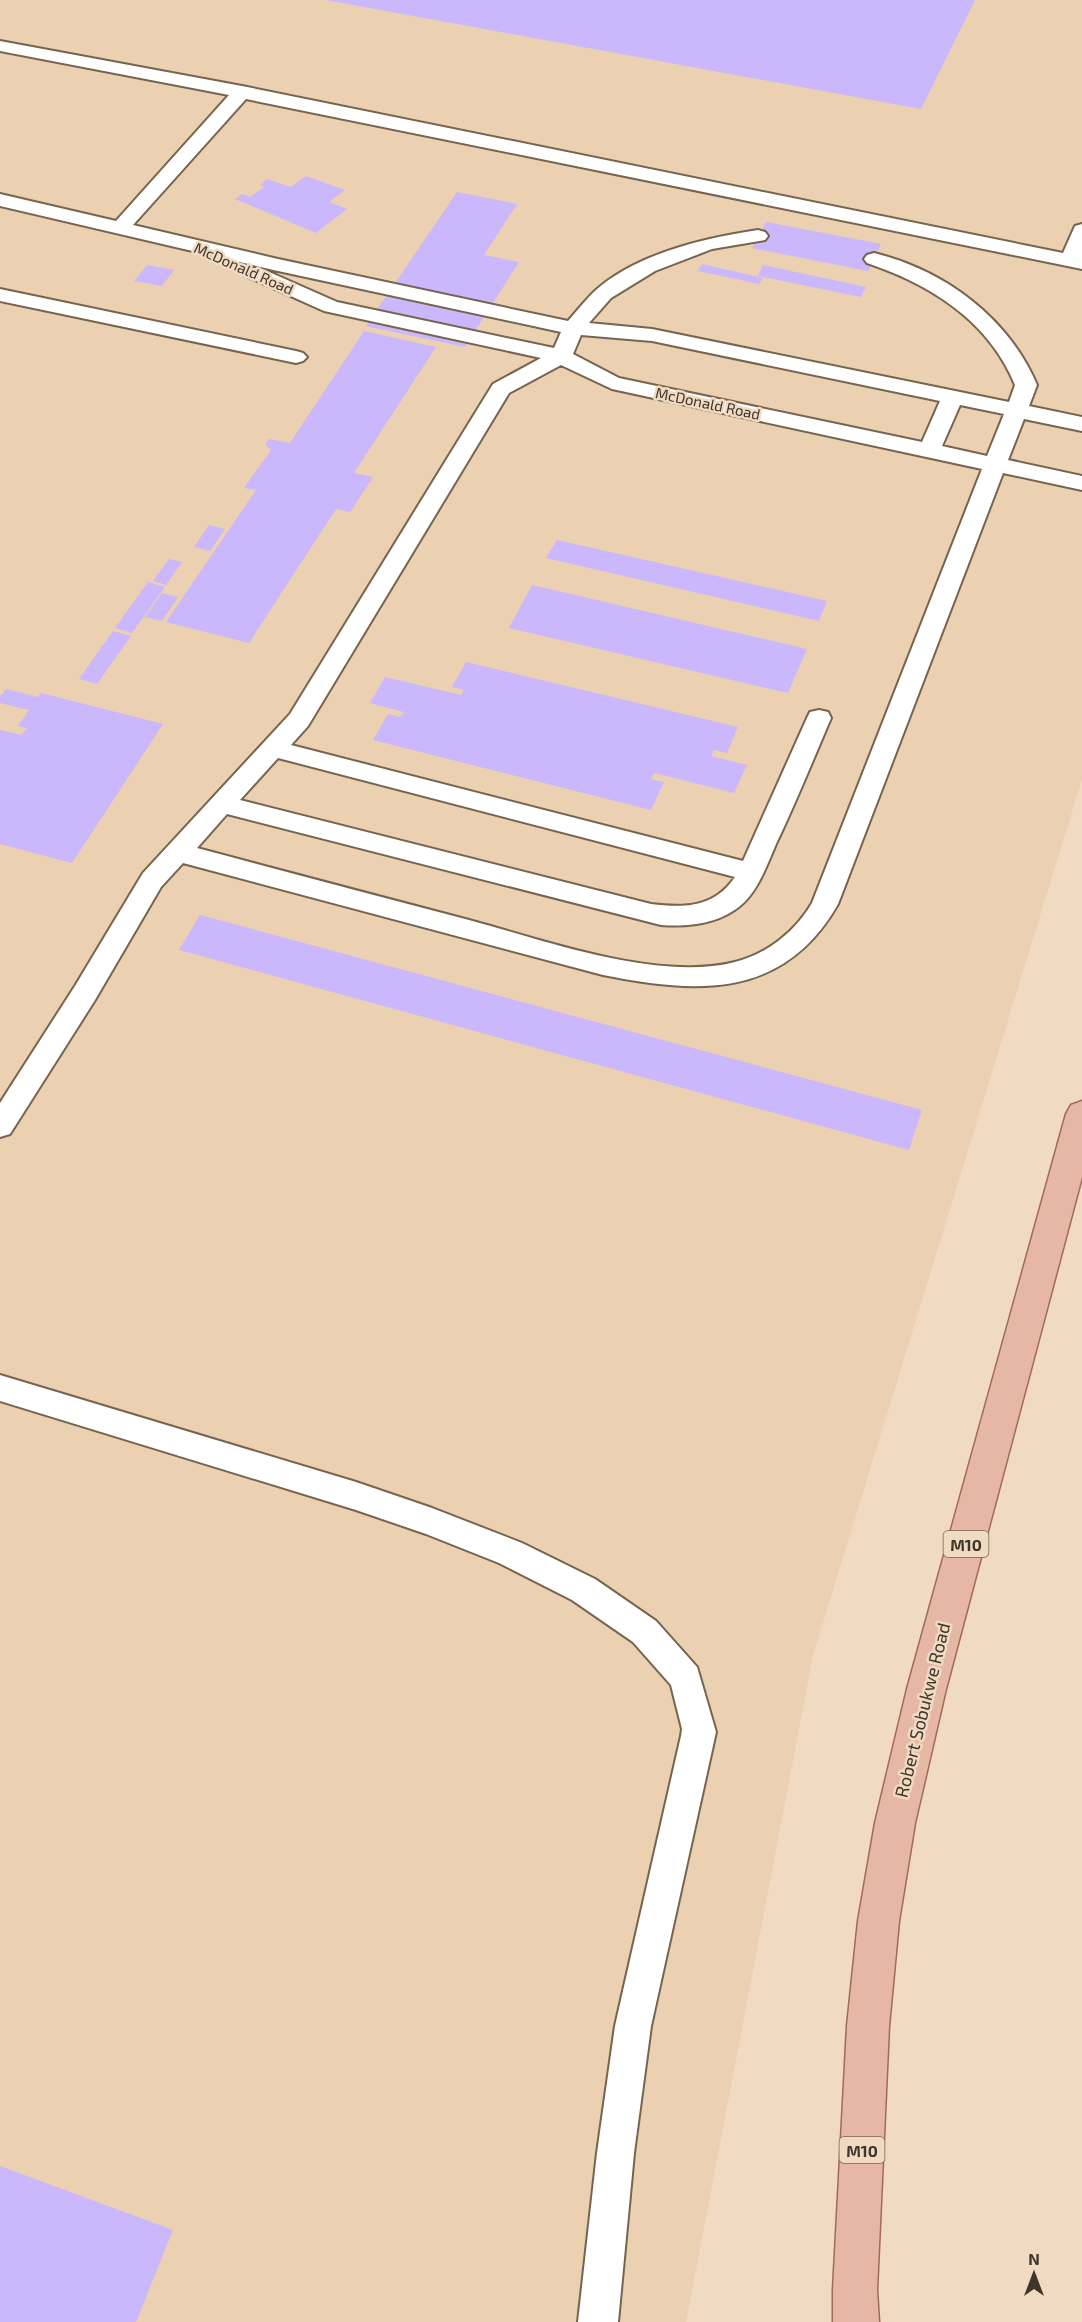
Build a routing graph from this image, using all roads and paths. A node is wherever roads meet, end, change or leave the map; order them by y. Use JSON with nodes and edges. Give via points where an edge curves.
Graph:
{"nodes":[{"id":1,"x":0,"y":46,"type":"edge"},
{"id":2,"x":242,"y":92,"type":"junction"},
{"id":3,"x":0,"y":200,"type":"edge"},
{"id":4,"x":121,"y":227,"type":"junction"},
{"id":5,"x":1082,"y":230,"type":"edge"},
{"id":6,"x":758,"y":236,"type":"dead end"},
{"id":7,"x":187,"y":242,"type":"junction"},
{"id":8,"x":874,"y":260,"type":"dead end"},
{"id":9,"x":1076,"y":262,"type":"edge"},
{"id":10,"x":0,"y":295,"type":"edge"},
{"id":11,"x":573,"y":328,"type":"junction"},
{"id":12,"x":561,"y":356,"type":"junction"},
{"id":13,"x":296,"y":357,"type":"dead end"},
{"id":14,"x":952,"y":398,"type":"junction"},
{"id":15,"x":1017,"y":411,"type":"junction"},
{"id":16,"x":1082,"y":424,"type":"edge"},
{"id":17,"x":929,"y":450,"type":"junction"},
{"id":18,"x":995,"y":464,"type":"junction"},
{"id":19,"x":1082,"y":483,"type":"edge"},
{"id":20,"x":819,"y":718,"type":"dead end"},
{"id":21,"x":271,"y":748,"type":"junction"},
{"id":22,"x":222,"y":804,"type":"junction"},
{"id":23,"x":178,"y":852,"type":"junction"},
{"id":24,"x":750,"y":872,"type":"junction"},
{"id":25,"x":1082,"y":1114,"type":"edge"},
{"id":26,"x":0,"y":1126,"type":"edge"},
{"id":27,"x":0,"y":1388,"type":"edge"},
{"id":28,"x":598,"y":2322,"type":"edge"},
{"id":29,"x":856,"y":2322,"type":"edge"}],
"edges":[{"from":1,"to":2,"type":"lane"},
{"from":2,"to":4,"type":"lane"},
{"from":2,"to":9,"type":"lane"},
{"from":3,"to":4,"type":"lane"},
{"from":4,"to":7,"type":"lane"},
{"from":5,"to":9,"type":"lane"},
{"from":6,"to":11,"type":"lane","via":[[708,244],[648,267],[604,294]]},
{"from":7,"to":11,"type":"lane","name":"McDonald Road"},
{"from":7,"to":12,"type":"lane","name":"McDonald Road","via":[[331,307]]},
{"from":8,"to":15,"type":"lane","via":[[908,270],[944,288],[984,323],[1012,358],[1026,385]]},
{"from":10,"to":13,"type":"lane"},
{"from":11,"to":12,"type":"lane"},
{"from":11,"to":14,"type":"lane","name":"McDonald Road","via":[[652,336]]},
{"from":12,"to":17,"type":"lane","name":"McDonald Road","via":[[612,383]]},
{"from":12,"to":21,"type":"lane","via":[[501,389],[299,720]]},
{"from":14,"to":15,"type":"lane","name":"McDonald Road"},
{"from":14,"to":17,"type":"lane"},
{"from":15,"to":16,"type":"lane","name":"McDonald Road"},
{"from":15,"to":18,"type":"lane"},
{"from":17,"to":18,"type":"lane","name":"McDonald Road"},
{"from":18,"to":19,"type":"lane","name":"McDonald Road"},
{"from":18,"to":23,"type":"lane","via":[[825,904],[806,933],[781,954],[752,968],[689,979],[654,976]]},
{"from":20,"to":24,"type":"lane"},
{"from":21,"to":22,"type":"lane"},
{"from":21,"to":24,"type":"lane"},
{"from":22,"to":23,"type":"lane"},
{"from":22,"to":24,"type":"lane","via":[[651,914],[683,917],[708,913],[730,900]]},
{"from":23,"to":26,"type":"lane","via":[[152,880]]},
{"from":25,"to":29,"type":"main road","name":"Robert Sobukwe Road","number":"M10","via":[[934,1658],[886,1870],[864,2100]]},
{"from":27,"to":28,"type":"lane","via":[[330,1488],[507,1551],[561,1575],[645,1632],[675,1661],[693,1689],[699,1727],[640,1989],[623,2095]]}]}
